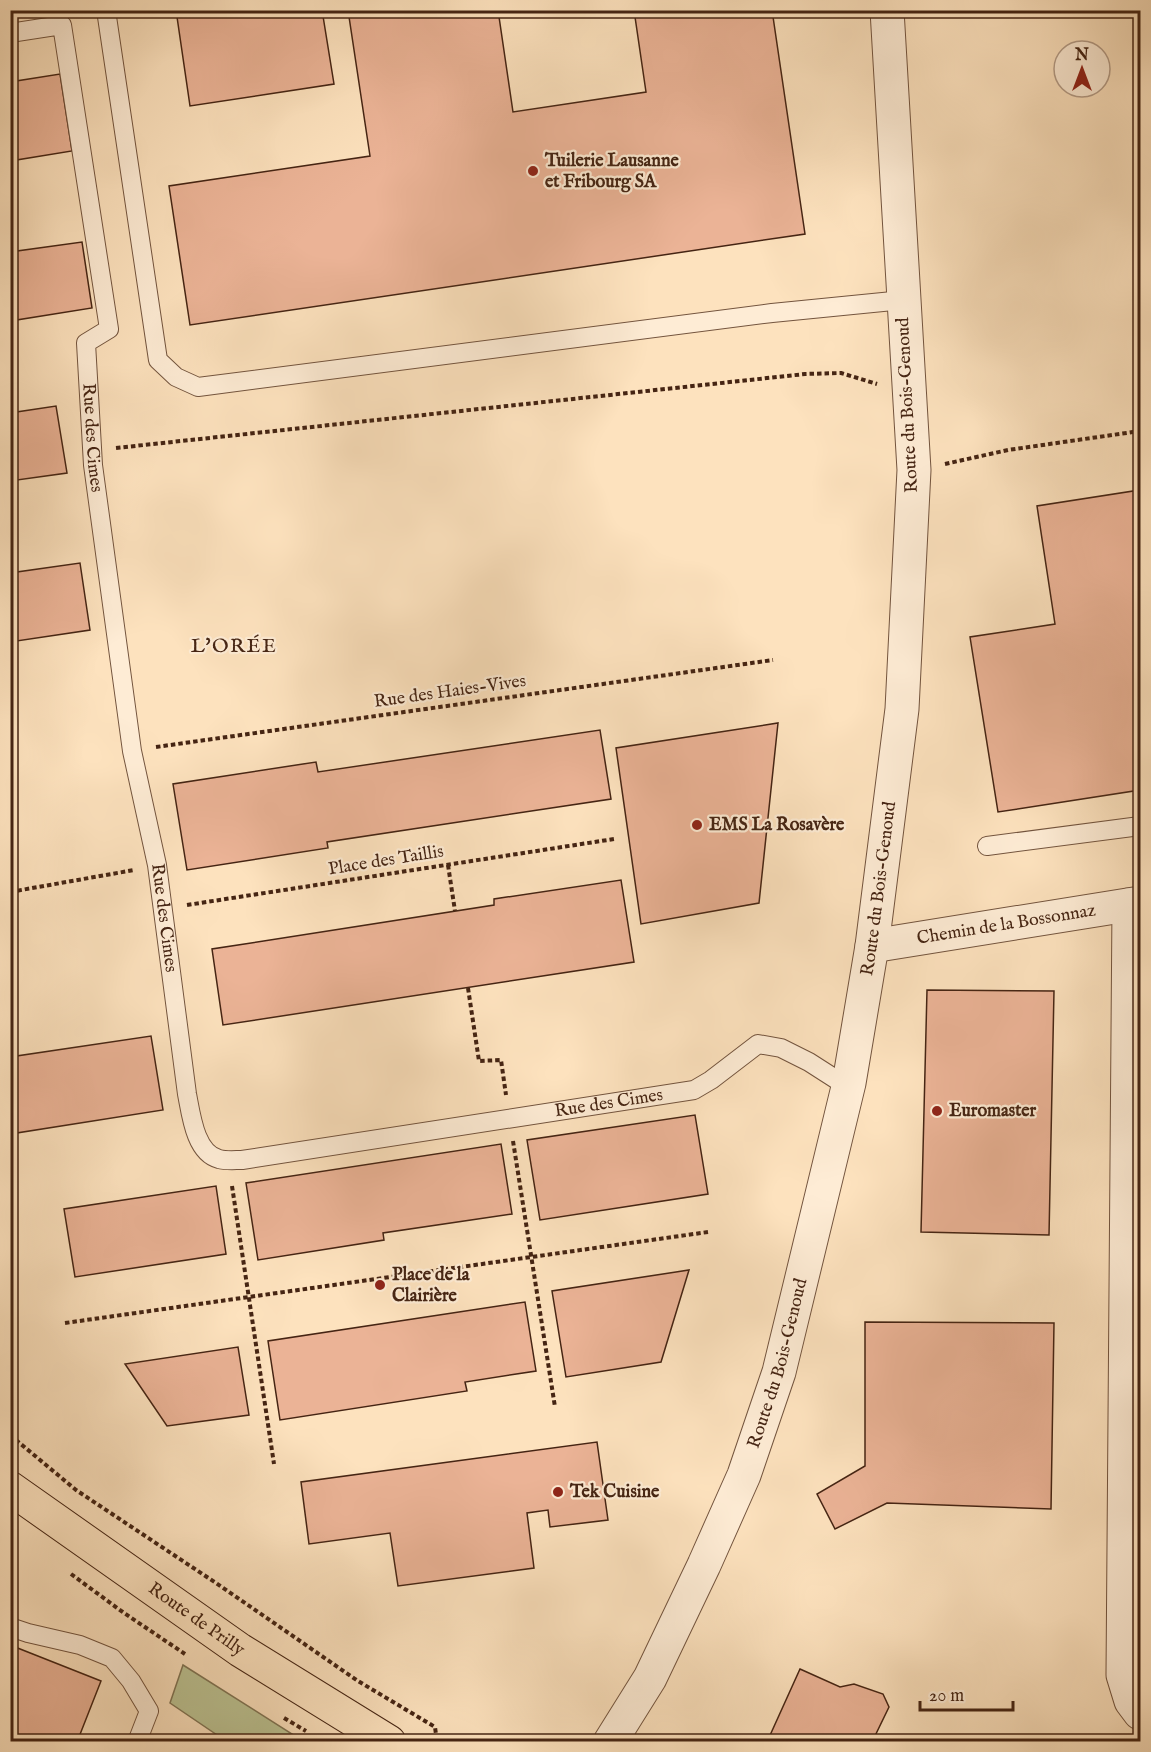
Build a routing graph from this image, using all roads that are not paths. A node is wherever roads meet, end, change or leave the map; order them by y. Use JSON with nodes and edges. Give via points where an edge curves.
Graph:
{"nodes":[{"id":1,"x":106,"y":10,"type":"edge"},
{"id":2,"x":887,"y":10,"type":"edge"},
{"id":3,"x":10,"y":33,"type":"edge"},
{"id":4,"x":903,"y":300,"type":"junction"},
{"id":5,"x":1140,"y":826,"type":"edge"},
{"id":6,"x":987,"y":846,"type":"dead end"},
{"id":7,"x":1135,"y":904,"type":"edge"},
{"id":8,"x":872,"y":946,"type":"junction"},
{"id":9,"x":848,"y":1087,"type":"junction"},
{"id":10,"x":10,"y":1488,"type":"edge"},
{"id":11,"x":10,"y":1627,"type":"edge"},
{"id":12,"x":1140,"y":1713,"type":"edge"},
{"id":13,"x":610,"y":1736,"type":"edge"},
{"id":14,"x":137,"y":1742,"type":"edge"},
{"id":15,"x":389,"y":1742,"type":"edge"}],
"edges":[{"from":1,"to":4,"type":"lane","via":[[158,360],[176,377],[198,387],[772,312]]},
{"from":2,"to":4,"type":"street","name":"Route du Bois-Genoud"},
{"from":3,"to":9,"type":"lane","name":"Rue des Cimes","via":[[62,26],[109,329],[86,343],[91,451],[132,751],[157,865],[187,1094],[201,1146],[216,1159],[242,1160],[694,1090],[758,1044],[781,1048]]},
{"from":4,"to":8,"type":"street","name":"Route du Bois-Genoud","via":[[914,470],[902,709]]},
{"from":5,"to":6,"type":"lane"},
{"from":7,"to":8,"type":"street","name":"Chemin de la Bossonnaz"},
{"from":7,"to":12,"type":"street","via":[[1123,1675],[1131,1701]]},
{"from":8,"to":9,"type":"street","name":"Route du Bois-Genoud"},
{"from":9,"to":13,"type":"street","name":"Route du Bois-Genoud","via":[[779,1372],[744,1475],[650,1678]]},
{"from":10,"to":15,"type":"main road","name":"Route de Prilly","via":[[240,1650]]},
{"from":11,"to":14,"type":"lane","via":[[80,1645],[112,1658],[149,1711]]}]}
